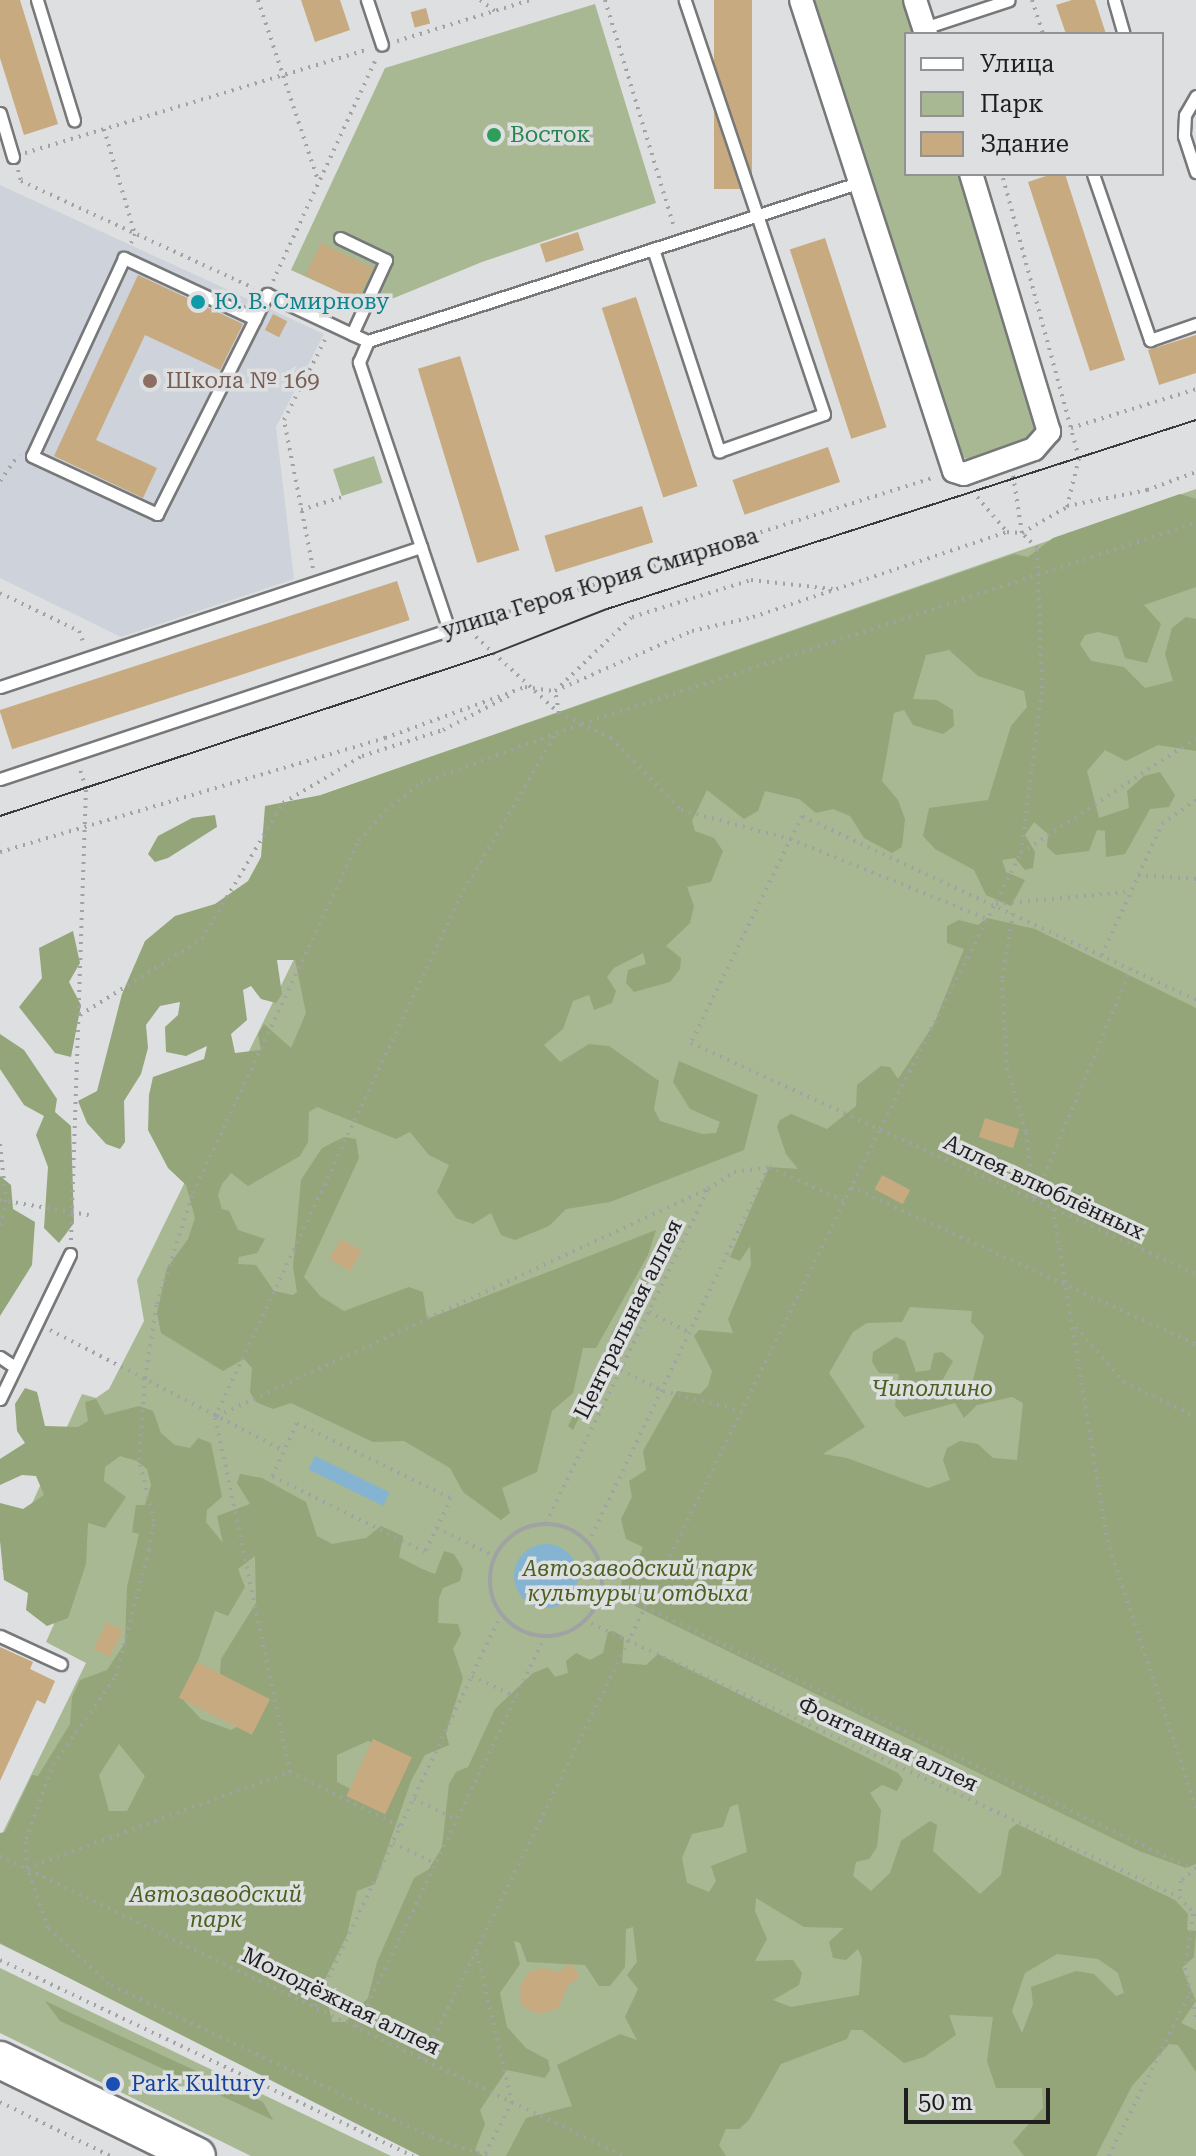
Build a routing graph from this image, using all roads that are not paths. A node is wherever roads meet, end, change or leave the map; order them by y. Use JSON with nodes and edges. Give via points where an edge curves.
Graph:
{"nodes":[{"id":1,"x":37,"y":0,"type":"edge"},
{"id":2,"x":367,"y":0,"type":"edge"},
{"id":3,"x":685,"y":0,"type":"edge"},
{"id":4,"x":801,"y":0,"type":"edge"},
{"id":5,"x":915,"y":0,"type":"edge"},
{"id":6,"x":1009,"y":0,"type":"edge"},
{"id":7,"x":1114,"y":0,"type":"edge"},
{"id":8,"x":925,"y":31,"type":"edge"},
{"id":9,"x":1123,"y":32,"type":"edge"},
{"id":10,"x":382,"y":45,"type":"road end"},
{"id":11,"x":1196,"y":96,"type":"edge"},
{"id":12,"x":0,"y":113,"type":"edge"},
{"id":13,"x":74,"y":120,"type":"dead end"},
{"id":14,"x":13,"y":157,"type":"road end"},
{"id":15,"x":1196,"y":172,"type":"edge"},
{"id":16,"x":972,"y":176,"type":"edge"},
{"id":17,"x":1094,"y":176,"type":"edge"},
{"id":18,"x":861,"y":182,"type":"junction"},
{"id":19,"x":756,"y":216,"type":"junction"},
{"id":20,"x":340,"y":238,"type":"dead end"},
{"id":21,"x":653,"y":249,"type":"junction"},
{"id":22,"x":255,"y":319,"type":"junction"},
{"id":23,"x":1196,"y":324,"type":"edge"},
{"id":24,"x":352,"y":334,"type":"junction"},
{"id":25,"x":368,"y":341,"type":"junction"},
{"id":26,"x":421,"y":547,"type":"junction"},
{"id":27,"x":0,"y":687,"type":"edge"},
{"id":28,"x":0,"y":779,"type":"edge"},
{"id":29,"x":70,"y":1254,"type":"road end"},
{"id":30,"x":0,"y":1357,"type":"edge"},
{"id":31,"x":15,"y":1367,"type":"junction"},
{"id":32,"x":0,"y":1399,"type":"edge"},
{"id":33,"x":0,"y":1636,"type":"edge"},
{"id":34,"x":61,"y":1664,"type":"dead end"},
{"id":35,"x":0,"y":2060,"type":"edge"},
{"id":36,"x":197,"y":2156,"type":"edge"}],
"edges":[{"from":1,"to":13,"type":"lane"},
{"from":2,"to":10,"type":"lane"},
{"from":3,"to":19,"type":"lane"},
{"from":4,"to":18,"type":"street"},
{"from":5,"to":8,"type":"street"},
{"from":6,"to":8,"type":"lane"},
{"from":7,"to":9,"type":"lane"},
{"from":11,"to":15,"type":"lane","via":[[1185,115],[1184,136]]},
{"from":12,"to":14,"type":"lane"},
{"from":16,"to":18,"type":"street","via":[[1049,432],[1034,449],[959,473]]},
{"from":17,"to":23,"type":"lane","via":[[1150,340]]},
{"from":18,"to":19,"type":"lane"},
{"from":19,"to":21,"type":"lane"},
{"from":19,"to":21,"type":"lane","via":[[824,414],[719,451]]},
{"from":20,"to":24,"type":"lane","via":[[386,260]]},
{"from":21,"to":25,"type":"lane"},
{"from":22,"to":22,"type":"lane","via":[[157,514],[32,456],[124,258]]},
{"from":22,"to":24,"type":"lane","via":[[267,294]]},
{"from":24,"to":25,"type":"lane"},
{"from":25,"to":26,"type":"lane","via":[[359,362]]},
{"from":26,"to":27,"type":"lane"},
{"from":26,"to":28,"type":"lane","name":"улица Героя Юрия Смирнова","via":[[449,630]]},
{"from":29,"to":31,"type":"lane"},
{"from":30,"to":31,"type":"lane"},
{"from":31,"to":32,"type":"lane"},
{"from":33,"to":34,"type":"lane"},
{"from":35,"to":36,"type":"main road"}]}
